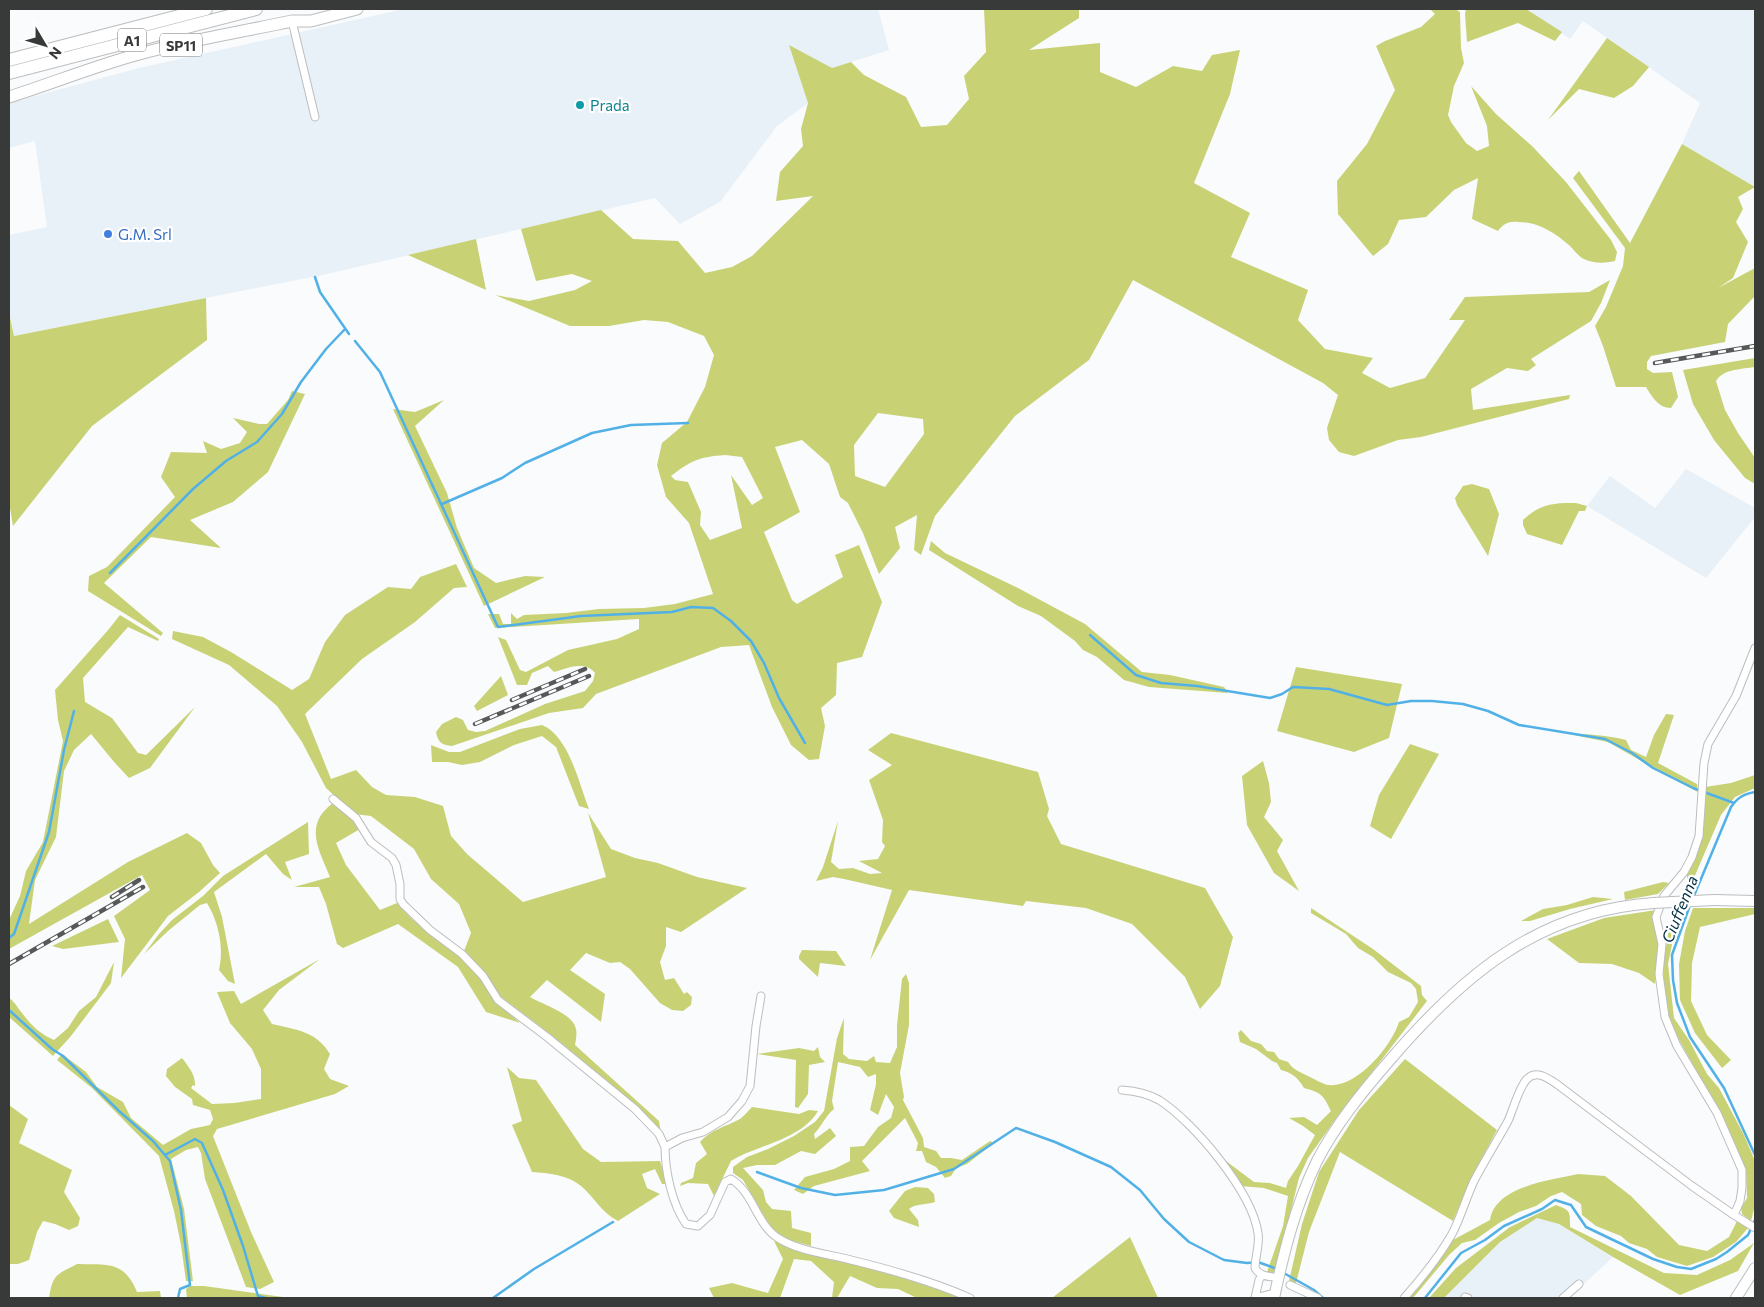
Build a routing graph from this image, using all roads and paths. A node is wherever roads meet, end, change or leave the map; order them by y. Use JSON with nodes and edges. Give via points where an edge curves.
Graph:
{"nodes":[{"id":1,"x":206,"y":9,"type":"edge"},
{"id":2,"x":256,"y":9,"type":"edge"},
{"id":3,"x":357,"y":9,"type":"edge"},
{"id":4,"x":292,"y":21,"type":"junction"},
{"id":5,"x":9,"y":60,"type":"edge"},
{"id":6,"x":9,"y":73,"type":"edge"},
{"id":7,"x":9,"y":96,"type":"edge"},
{"id":8,"x":315,"y":116,"type":"dead end"},
{"id":9,"x":1755,"y":648,"type":"edge"},
{"id":10,"x":333,"y":799,"type":"dead end"},
{"id":11,"x":1755,"y":900,"type":"edge"},
{"id":12,"x":761,"y":996,"type":"dead end"},
{"id":13,"x":1122,"y":1090,"type":"dead end"},
{"id":14,"x":665,"y":1147,"type":"junction"},
{"id":15,"x":1734,"y":1215,"type":"junction"},
{"id":16,"x":1755,"y":1228,"type":"edge"},
{"id":17,"x":1755,"y":1268,"type":"edge"},
{"id":18,"x":1262,"y":1275,"type":"junction"},
{"id":19,"x":1273,"y":1277,"type":"dead end"},
{"id":20,"x":1579,"y":1284,"type":"dead end"},
{"id":21,"x":1290,"y":1285,"type":"dead end"},
{"id":22,"x":1275,"y":1296,"type":"edge"},
{"id":23,"x":970,"y":1298,"type":"edge"},
{"id":24,"x":1255,"y":1298,"type":"edge"},
{"id":25,"x":1318,"y":1298,"type":"edge"},
{"id":26,"x":1404,"y":1298,"type":"edge"},
{"id":27,"x":1564,"y":1298,"type":"edge"},
{"id":28,"x":1736,"y":1298,"type":"edge"}],
"edges":[{"from":1,"to":5,"type":"highway","number":"A1"},
{"from":2,"to":6,"type":"highway","number":"A1"},
{"from":3,"to":4,"type":"main road","number":"SP11"},
{"from":4,"to":7,"type":"main road","number":"SP11","via":[[142,53]]},
{"from":4,"to":8,"type":"street"},
{"from":9,"to":15,"type":"street","via":[[1736,696],[1708,744],[1699,836],[1692,857],[1664,896],[1656,918],[1662,944],[1659,974],[1666,1017],[1677,1046],[1717,1114],[1742,1170],[1740,1201]]},
{"from":10,"to":14,"type":"street","via":[[356,818],[371,842],[392,858],[403,904],[462,954],[483,976],[498,1000],[635,1109],[659,1134]]},
{"from":11,"to":22,"type":"main road","bridge":true,"via":[[1653,903],[1603,911],[1543,930],[1489,963],[1425,1021],[1381,1070],[1318,1159],[1294,1217]]},
{"from":12,"to":14,"type":"street","via":[[750,1086],[742,1101],[728,1117],[703,1132]]},
{"from":13,"to":18,"type":"street","via":[[1139,1091],[1159,1100],[1203,1138],[1242,1191],[1253,1215],[1258,1235],[1255,1268]]},
{"from":14,"to":23,"type":"street","via":[[670,1186],[686,1224],[698,1226],[710,1215],[725,1182],[731,1179],[750,1199],[777,1238],[917,1278]]},
{"from":15,"to":16,"type":"street"},
{"from":15,"to":26,"type":"street","via":[[1558,1084],[1539,1074],[1527,1079],[1521,1089],[1439,1255]]},
{"from":17,"to":28,"type":"main road"},
{"from":18,"to":19,"type":"street"},
{"from":18,"to":24,"type":"street"},
{"from":20,"to":27,"type":"street"},
{"from":21,"to":25,"type":"street"},
{"from":22,"to":24,"type":"street"}]}
